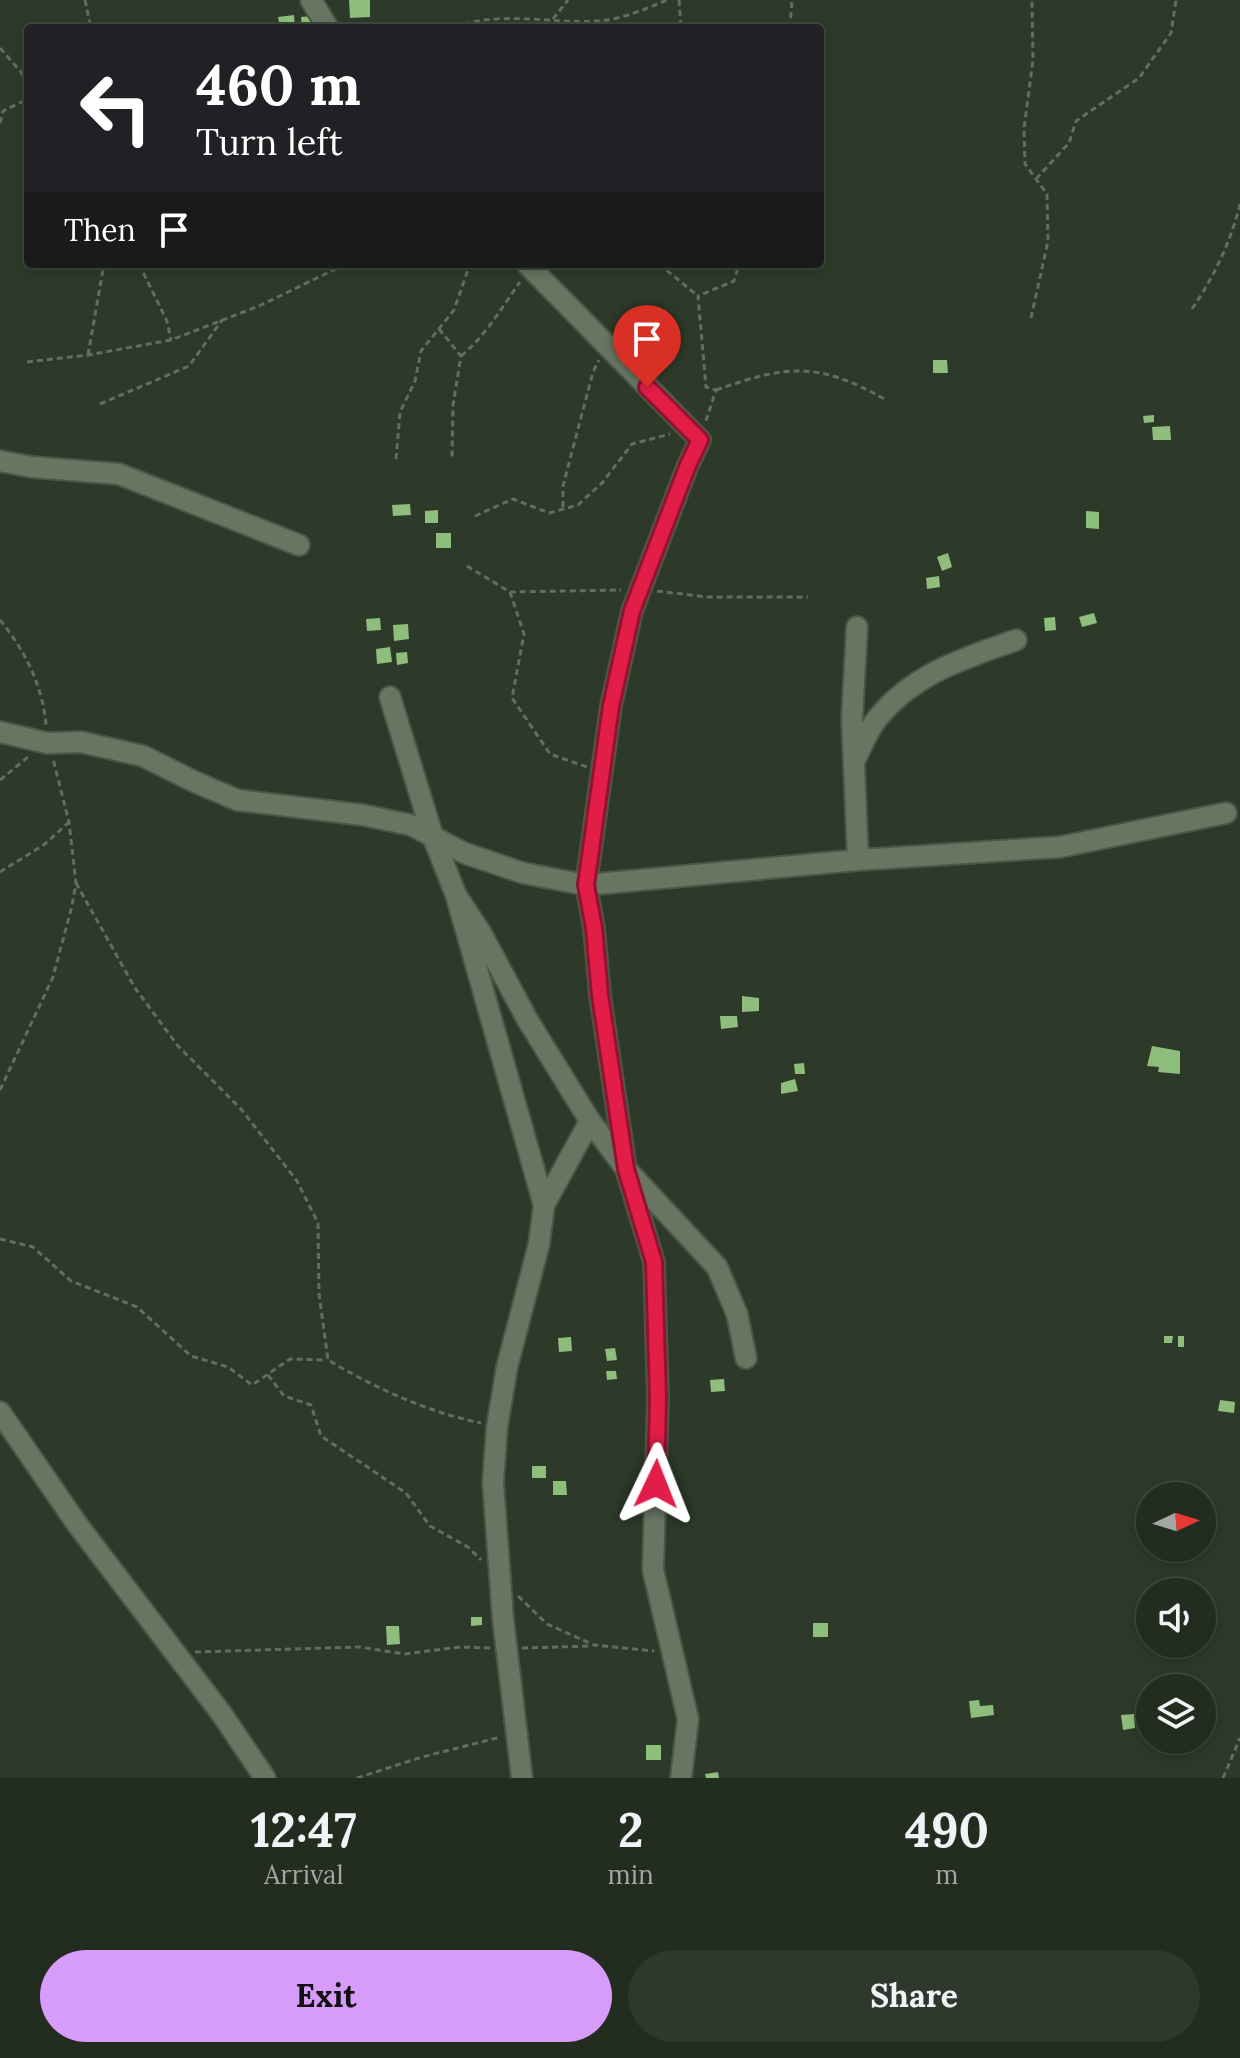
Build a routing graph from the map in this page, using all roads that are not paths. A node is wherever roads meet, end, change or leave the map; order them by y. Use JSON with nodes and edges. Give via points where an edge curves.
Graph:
{"nodes":[{"id":1,"x":311,"y":0,"type":"edge"},
{"id":2,"x":326,"y":24,"type":"edge"},
{"id":3,"x":531,"y":268,"type":"edge"},
{"id":4,"x":0,"y":461,"type":"edge"},
{"id":5,"x":299,"y":545,"type":"dead end"},
{"id":6,"x":857,"y":627,"type":"dead end"},
{"id":7,"x":1016,"y":640,"type":"dead end"},
{"id":8,"x":390,"y":697,"type":"dead end"},
{"id":9,"x":0,"y":732,"type":"edge"},
{"id":10,"x":853,"y":764,"type":"junction"},
{"id":11,"x":1226,"y":813,"type":"dead end"},
{"id":12,"x":433,"y":837,"type":"junction"},
{"id":13,"x":858,"y":860,"type":"junction"},
{"id":14,"x":586,"y":885,"type":"junction"},
{"id":15,"x":456,"y":895,"type":"junction"},
{"id":16,"x":590,"y":1121,"type":"junction"},
{"id":17,"x":626,"y":1169,"type":"junction"},
{"id":18,"x":544,"y":1205,"type":"junction"},
{"id":19,"x":746,"y":1358,"type":"dead end"},
{"id":20,"x":0,"y":1412,"type":"edge"},
{"id":21,"x":265,"y":1778,"type":"edge"},
{"id":22,"x":522,"y":1778,"type":"edge"},
{"id":23,"x":681,"y":1778,"type":"edge"}],
"edges":[{"from":1,"to":2,"type":"street"},
{"from":3,"to":14,"type":"street","via":[[694,434],[688,465],[632,611],[611,706]]},
{"from":4,"to":5,"type":"street","via":[[119,474]]},
{"from":6,"to":10,"type":"street"},
{"from":7,"to":10,"type":"street","via":[[929,674],[895,699],[875,721]]},
{"from":8,"to":12,"type":"street"},
{"from":9,"to":12,"type":"street","via":[[143,756],[237,800],[363,815],[411,825]]},
{"from":10,"to":13,"type":"street"},
{"from":11,"to":13,"type":"street","via":[[1060,847]]},
{"from":12,"to":14,"type":"street","via":[[523,873]]},
{"from":12,"to":15,"type":"street"},
{"from":13,"to":14,"type":"street"},
{"from":14,"to":17,"type":"street"},
{"from":15,"to":16,"type":"street"},
{"from":15,"to":18,"type":"street"},
{"from":16,"to":17,"type":"street"},
{"from":16,"to":18,"type":"street"},
{"from":17,"to":19,"type":"street","via":[[717,1267],[737,1314]]},
{"from":17,"to":23,"type":"street","via":[[654,1262],[658,1398],[653,1570],[688,1719]]},
{"from":18,"to":22,"type":"street","via":[[507,1367],[493,1482]]},
{"from":20,"to":21,"type":"street"}]}
